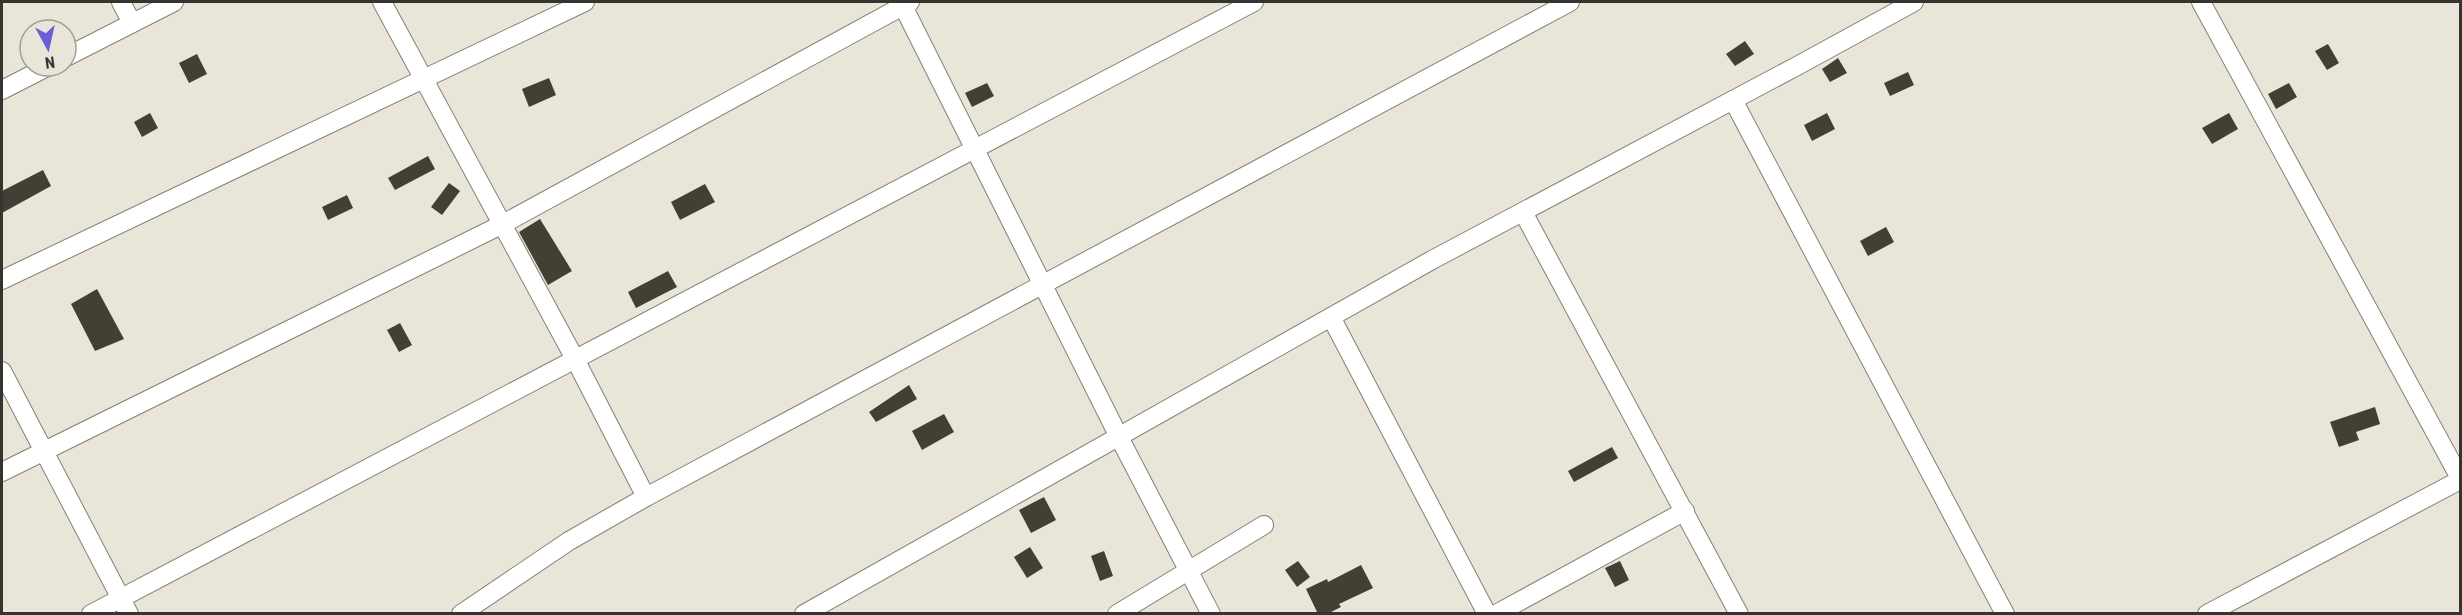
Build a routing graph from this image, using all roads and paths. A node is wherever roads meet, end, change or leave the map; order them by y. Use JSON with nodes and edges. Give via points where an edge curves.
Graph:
{"nodes":[{"id":1,"x":121,"y":2,"type":"edge"},
{"id":2,"x":174,"y":2,"type":"edge"},
{"id":3,"x":382,"y":2,"type":"edge"},
{"id":4,"x":585,"y":2,"type":"edge"},
{"id":5,"x":1254,"y":2,"type":"edge"},
{"id":6,"x":1570,"y":2,"type":"edge"},
{"id":7,"x":1914,"y":2,"type":"edge"},
{"id":8,"x":2201,"y":2,"type":"edge"},
{"id":9,"x":905,"y":3,"type":"edge"},
{"id":10,"x":132,"y":23,"type":"junction"},
{"id":11,"x":78,"y":51,"type":"edge"},
{"id":12,"x":26,"y":78,"type":"edge"},
{"id":13,"x":423,"y":79,"type":"junction"},
{"id":14,"x":2,"y":90,"type":"edge"},
{"id":15,"x":1733,"y":100,"type":"junction"},
{"id":16,"x":975,"y":148,"type":"junction"},
{"id":17,"x":1523,"y":212,"type":"junction"},
{"id":18,"x":501,"y":225,"type":"junction"},
{"id":19,"x":2,"y":280,"type":"edge"},
{"id":20,"x":1045,"y":285,"type":"junction"},
{"id":21,"x":1330,"y":317,"type":"junction"},
{"id":22,"x":575,"y":359,"type":"junction"},
{"id":23,"x":2,"y":371,"type":"edge"},
{"id":24,"x":1119,"y":437,"type":"junction"},
{"id":25,"x":43,"y":450,"type":"junction"},
{"id":26,"x":2,"y":472,"type":"edge"},
{"id":27,"x":2460,"y":479,"type":"edge"},
{"id":28,"x":646,"y":497,"type":"junction"},
{"id":29,"x":1685,"y":511,"type":"junction"},
{"id":30,"x":1264,"y":525,"type":"dead end"},
{"id":31,"x":1189,"y":570,"type":"junction"},
{"id":32,"x":125,"y":605,"type":"edge"},
{"id":33,"x":91,"y":614,"type":"edge"},
{"id":34,"x":461,"y":614,"type":"edge"},
{"id":35,"x":804,"y":614,"type":"edge"},
{"id":36,"x":1117,"y":614,"type":"edge"},
{"id":37,"x":1211,"y":614,"type":"edge"},
{"id":38,"x":1487,"y":614,"type":"edge"},
{"id":39,"x":1496,"y":614,"type":"edge"},
{"id":40,"x":1739,"y":614,"type":"edge"},
{"id":41,"x":2005,"y":614,"type":"edge"},
{"id":42,"x":2207,"y":614,"type":"edge"}],
"edges":[{"from":1,"to":10,"type":"street"},
{"from":2,"to":10,"type":"street"},
{"from":3,"to":13,"type":"street"},
{"from":4,"to":13,"type":"street"},
{"from":5,"to":16,"type":"street"},
{"from":6,"to":20,"type":"street"},
{"from":7,"to":15,"type":"street"},
{"from":8,"to":27,"type":"street"},
{"from":9,"to":16,"type":"street"},
{"from":9,"to":18,"type":"street"},
{"from":10,"to":11,"type":"street"},
{"from":12,"to":14,"type":"street"},
{"from":13,"to":18,"type":"street"},
{"from":13,"to":19,"type":"street"},
{"from":15,"to":17,"type":"street"},
{"from":15,"to":41,"type":"street"},
{"from":16,"to":20,"type":"street"},
{"from":16,"to":22,"type":"street"},
{"from":17,"to":21,"type":"street"},
{"from":17,"to":29,"type":"street"},
{"from":18,"to":22,"type":"street"},
{"from":18,"to":25,"type":"street"},
{"from":20,"to":24,"type":"street"},
{"from":20,"to":28,"type":"street"},
{"from":21,"to":24,"type":"street"},
{"from":21,"to":38,"type":"street"},
{"from":22,"to":28,"type":"street"},
{"from":22,"to":32,"type":"street"},
{"from":23,"to":25,"type":"street"},
{"from":24,"to":31,"type":"street"},
{"from":24,"to":35,"type":"street"},
{"from":25,"to":26,"type":"street"},
{"from":25,"to":32,"type":"street"},
{"from":27,"to":42,"type":"street"},
{"from":28,"to":34,"type":"street","via":[[570,541]]},
{"from":29,"to":39,"type":"street"},
{"from":29,"to":40,"type":"street"},
{"from":30,"to":31,"type":"street"},
{"from":31,"to":36,"type":"street"},
{"from":31,"to":37,"type":"street"},
{"from":32,"to":33,"type":"street"}]}
